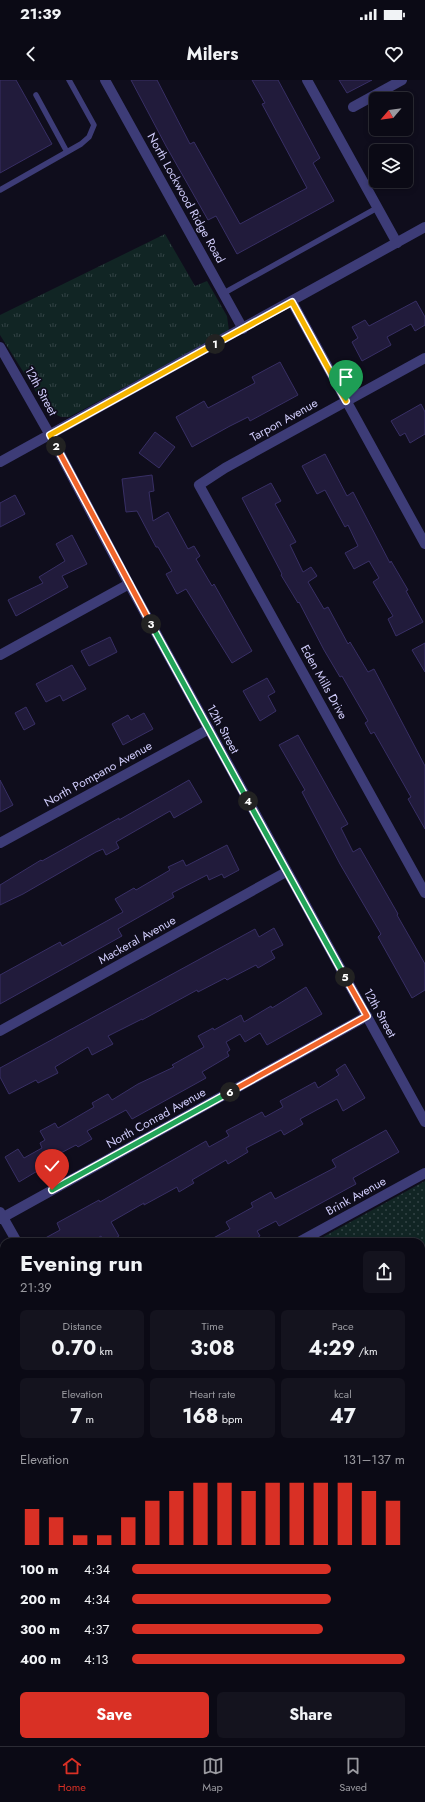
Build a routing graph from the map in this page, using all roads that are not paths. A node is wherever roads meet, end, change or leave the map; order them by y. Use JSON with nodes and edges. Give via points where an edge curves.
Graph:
{"nodes":[{"id":1,"x":69,"y":80,"type":"edge"},
{"id":2,"x":106,"y":80,"type":"edge"},
{"id":3,"x":307,"y":80,"type":"edge"},
{"id":4,"x":402,"y":80,"type":"edge"},
{"id":5,"x":36,"y":95,"type":"dead end"},
{"id":6,"x":353,"y":107,"type":"dead end"},
{"id":7,"x":67,"y":152,"type":"junction"},
{"id":8,"x":0,"y":190,"type":"edge"},
{"id":9,"x":377,"y":208,"type":"junction"},
{"id":10,"x":425,"y":227,"type":"edge"},
{"id":11,"x":397,"y":243,"type":"junction"},
{"id":12,"x":224,"y":293,"type":"junction"},
{"id":13,"x":292,"y":302,"type":"junction"},
{"id":14,"x":243,"y":329,"type":"junction"},
{"id":15,"x":0,"y":347,"type":"edge"},
{"id":16,"x":425,"y":358,"type":"edge"},
{"id":17,"x":346,"y":401,"type":"junction"},
{"id":18,"x":50,"y":435,"type":"junction"},
{"id":19,"x":0,"y":462,"type":"edge"},
{"id":20,"x":199,"y":485,"type":"joint"},
{"id":21,"x":425,"y":544,"type":"edge"},
{"id":22,"x":129,"y":584,"type":"junction"},
{"id":23,"x":0,"y":655,"type":"edge"},
{"id":24,"x":209,"y":729,"type":"junction"},
{"id":25,"x":0,"y":843,"type":"edge"},
{"id":26,"x":286,"y":872,"type":"junction"},
{"id":27,"x":425,"y":892,"type":"edge"},
{"id":28,"x":367,"y":1016,"type":"junction"},
{"id":29,"x":0,"y":1031,"type":"edge"},
{"id":30,"x":425,"y":1122,"type":"edge"},
{"id":31,"x":425,"y":1173,"type":"edge"},
{"id":32,"x":1,"y":1216,"type":"edge"},
{"id":33,"x":15,"y":1238,"type":"edge"},
{"id":34,"x":306,"y":1238,"type":"edge"}],
"edges":[{"from":1,"to":7,"type":"lane","via":[[94,125],[89,137]]},
{"from":2,"to":12,"type":"street","name":"North Lockwood Ridge Road"},
{"from":3,"to":9,"type":"street"},
{"from":4,"to":6,"type":"street"},
{"from":5,"to":7,"type":"lane"},
{"from":7,"to":8,"type":"lane"},
{"from":9,"to":11,"type":"street"},
{"from":9,"to":12,"type":"lane"},
{"from":10,"to":11,"type":"street"},
{"from":11,"to":13,"type":"street"},
{"from":12,"to":14,"type":"street","name":"North Lockwood Ridge Road"},
{"from":13,"to":14,"type":"street"},
{"from":13,"to":17,"type":"street"},
{"from":14,"to":18,"type":"street"},
{"from":15,"to":18,"type":"street","name":"12th Street"},
{"from":16,"to":17,"type":"street","name":"Tarpon Avenue"},
{"from":17,"to":20,"type":"street","name":"Tarpon Avenue"},
{"from":17,"to":21,"type":"street"},
{"from":18,"to":19,"type":"street"},
{"from":18,"to":22,"type":"street","name":"12th Street"},
{"from":20,"to":27,"type":"street","name":"Eden Mills Drive"},
{"from":22,"to":23,"type":"street"},
{"from":22,"to":24,"type":"street","name":"12th Street"},
{"from":24,"to":25,"type":"street","name":"North Pompano Avenue"},
{"from":24,"to":26,"type":"street","name":"12th Street"},
{"from":26,"to":28,"type":"street","name":"12th Street"},
{"from":26,"to":29,"type":"street","name":"Mackeral Avenue"},
{"from":28,"to":30,"type":"street","name":"12th Street"},
{"from":28,"to":32,"type":"street","name":"North Conrad Avenue"},
{"from":31,"to":34,"type":"street","name":"Brink Avenue"},
{"from":32,"to":33,"type":"street"}]}
